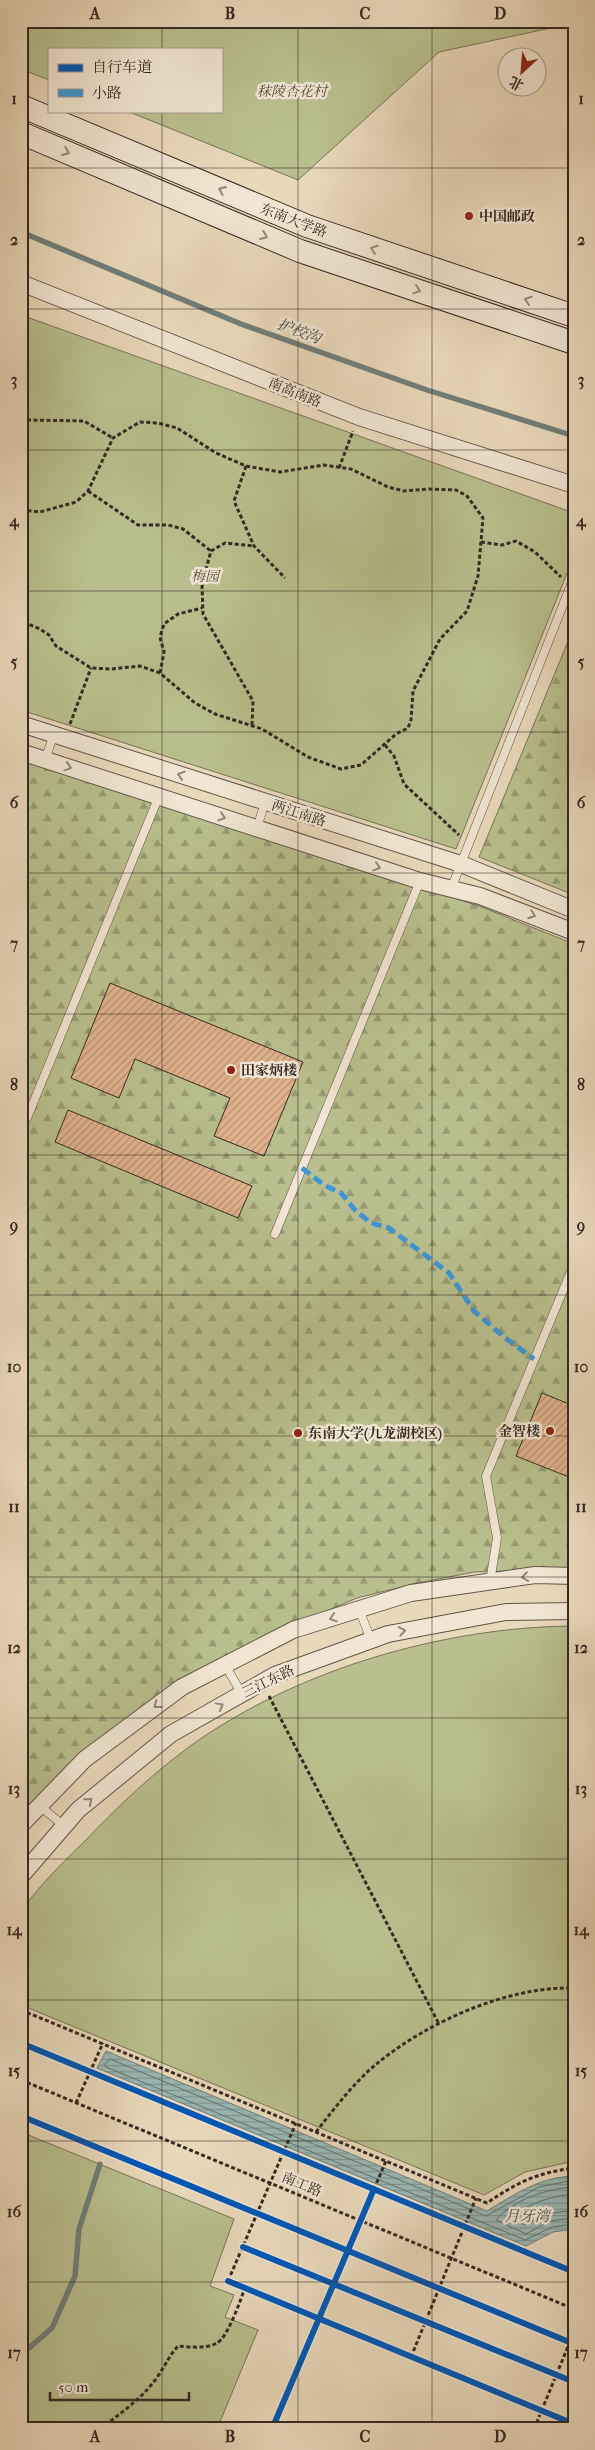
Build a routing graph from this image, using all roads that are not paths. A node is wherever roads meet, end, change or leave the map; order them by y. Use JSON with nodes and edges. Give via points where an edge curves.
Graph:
{"nodes":[{"id":1,"x":21,"y":106,"type":"edge"},
{"id":2,"x":21,"y":133,"type":"edge"},
{"id":3,"x":21,"y":283,"type":"edge"},
{"id":4,"x":574,"y":316,"type":"edge"},
{"id":5,"x":574,"y":343,"type":"edge"},
{"id":6,"x":574,"y":485,"type":"edge"},
{"id":7,"x":574,"y":577,"type":"edge"},
{"id":8,"x":21,"y":724,"type":"edge"},
{"id":9,"x":61,"y":737,"type":"junction"},
{"id":10,"x":21,"y":752,"type":"edge"},
{"id":11,"x":46,"y":760,"type":"junction"},
{"id":12,"x":159,"y":796,"type":"junction"},
{"id":13,"x":265,"y":802,"type":"junction"},
{"id":14,"x":258,"y":828,"type":"junction"},
{"id":15,"x":461,"y":864,"type":"junction"},
{"id":16,"x":420,"y":881,"type":"junction"},
{"id":17,"x":451,"y":889,"type":"junction"},
{"id":18,"x":574,"y":910,"type":"edge"},
{"id":19,"x":574,"y":932,"type":"edge"},
{"id":20,"x":27,"y":1118,"type":"dead end"},
{"id":21,"x":275,"y":1234,"type":"dead end"},
{"id":22,"x":574,"y":1264,"type":"edge"},
{"id":23,"x":574,"y":1576,"type":"edge"},
{"id":24,"x":490,"y":1582,"type":"junction"},
{"id":25,"x":359,"y":1609,"type":"junction"},
{"id":26,"x":574,"y":1611,"type":"edge"},
{"id":27,"x":371,"y":1640,"type":"junction"},
{"id":28,"x":225,"y":1665,"type":"junction"},
{"id":29,"x":242,"y":1694,"type":"junction"},
{"id":30,"x":40,"y":1806,"type":"junction"},
{"id":31,"x":21,"y":1825,"type":"edge"},
{"id":32,"x":64,"y":1826,"type":"junction"},
{"id":33,"x":21,"y":1876,"type":"edge"}],
"edges":[{"from":4,"to":1,"type":"main road","name":"东南大学路","one_way":true,"via":[[307,226]]},
{"from":2,"to":5,"type":"main road","name":"东南大学路","one_way":true,"via":[[300,251]]},
{"from":3,"to":6,"type":"street","name":"南高南路","via":[[359,417]]},
{"from":7,"to":15,"type":"lane"},
{"from":8,"to":9,"type":"street","name":"两江南路"},
{"from":9,"to":11,"type":"lane"},
{"from":13,"to":9,"type":"street","name":"两江南路","one_way":true},
{"from":10,"to":11,"type":"street"},
{"from":11,"to":12,"type":"street","one_way":true},
{"from":12,"to":14,"type":"street","one_way":true},
{"from":12,"to":20,"type":"lane"},
{"from":13,"to":14,"type":"lane"},
{"from":13,"to":15,"type":"street","name":"两江南路"},
{"from":14,"to":16,"type":"street","one_way":true},
{"from":15,"to":17,"type":"lane"},
{"from":15,"to":18,"type":"street","name":"两江南路"},
{"from":16,"to":17,"type":"street"},
{"from":16,"to":21,"type":"lane"},
{"from":17,"to":19,"type":"street","one_way":true,"via":[[480,896]]},
{"from":22,"to":24,"type":"lane","via":[[486,1476],[497,1538]]},
{"from":23,"to":24,"type":"street","one_way":true,"via":[[535,1575]]},
{"from":24,"to":25,"type":"street","via":[[412,1593]]},
{"from":25,"to":27,"type":"lane"},
{"from":25,"to":28,"type":"street","one_way":true,"via":[[293,1630]]},
{"from":27,"to":26,"type":"street","name":"三江东路","one_way":true,"via":[[506,1612]]},
{"from":27,"to":29,"type":"street","name":"三江东路","via":[[275,1675]]},
{"from":28,"to":29,"type":"lane"},
{"from":28,"to":30,"type":"street","one_way":true,"via":[[182,1687],[85,1759]]},
{"from":32,"to":29,"type":"street","name":"三江东路","one_way":true,"via":[[78,1810],[171,1734]]},
{"from":30,"to":31,"type":"street"},
{"from":30,"to":32,"type":"lane"},
{"from":32,"to":33,"type":"street","name":"三江东路"}]}
